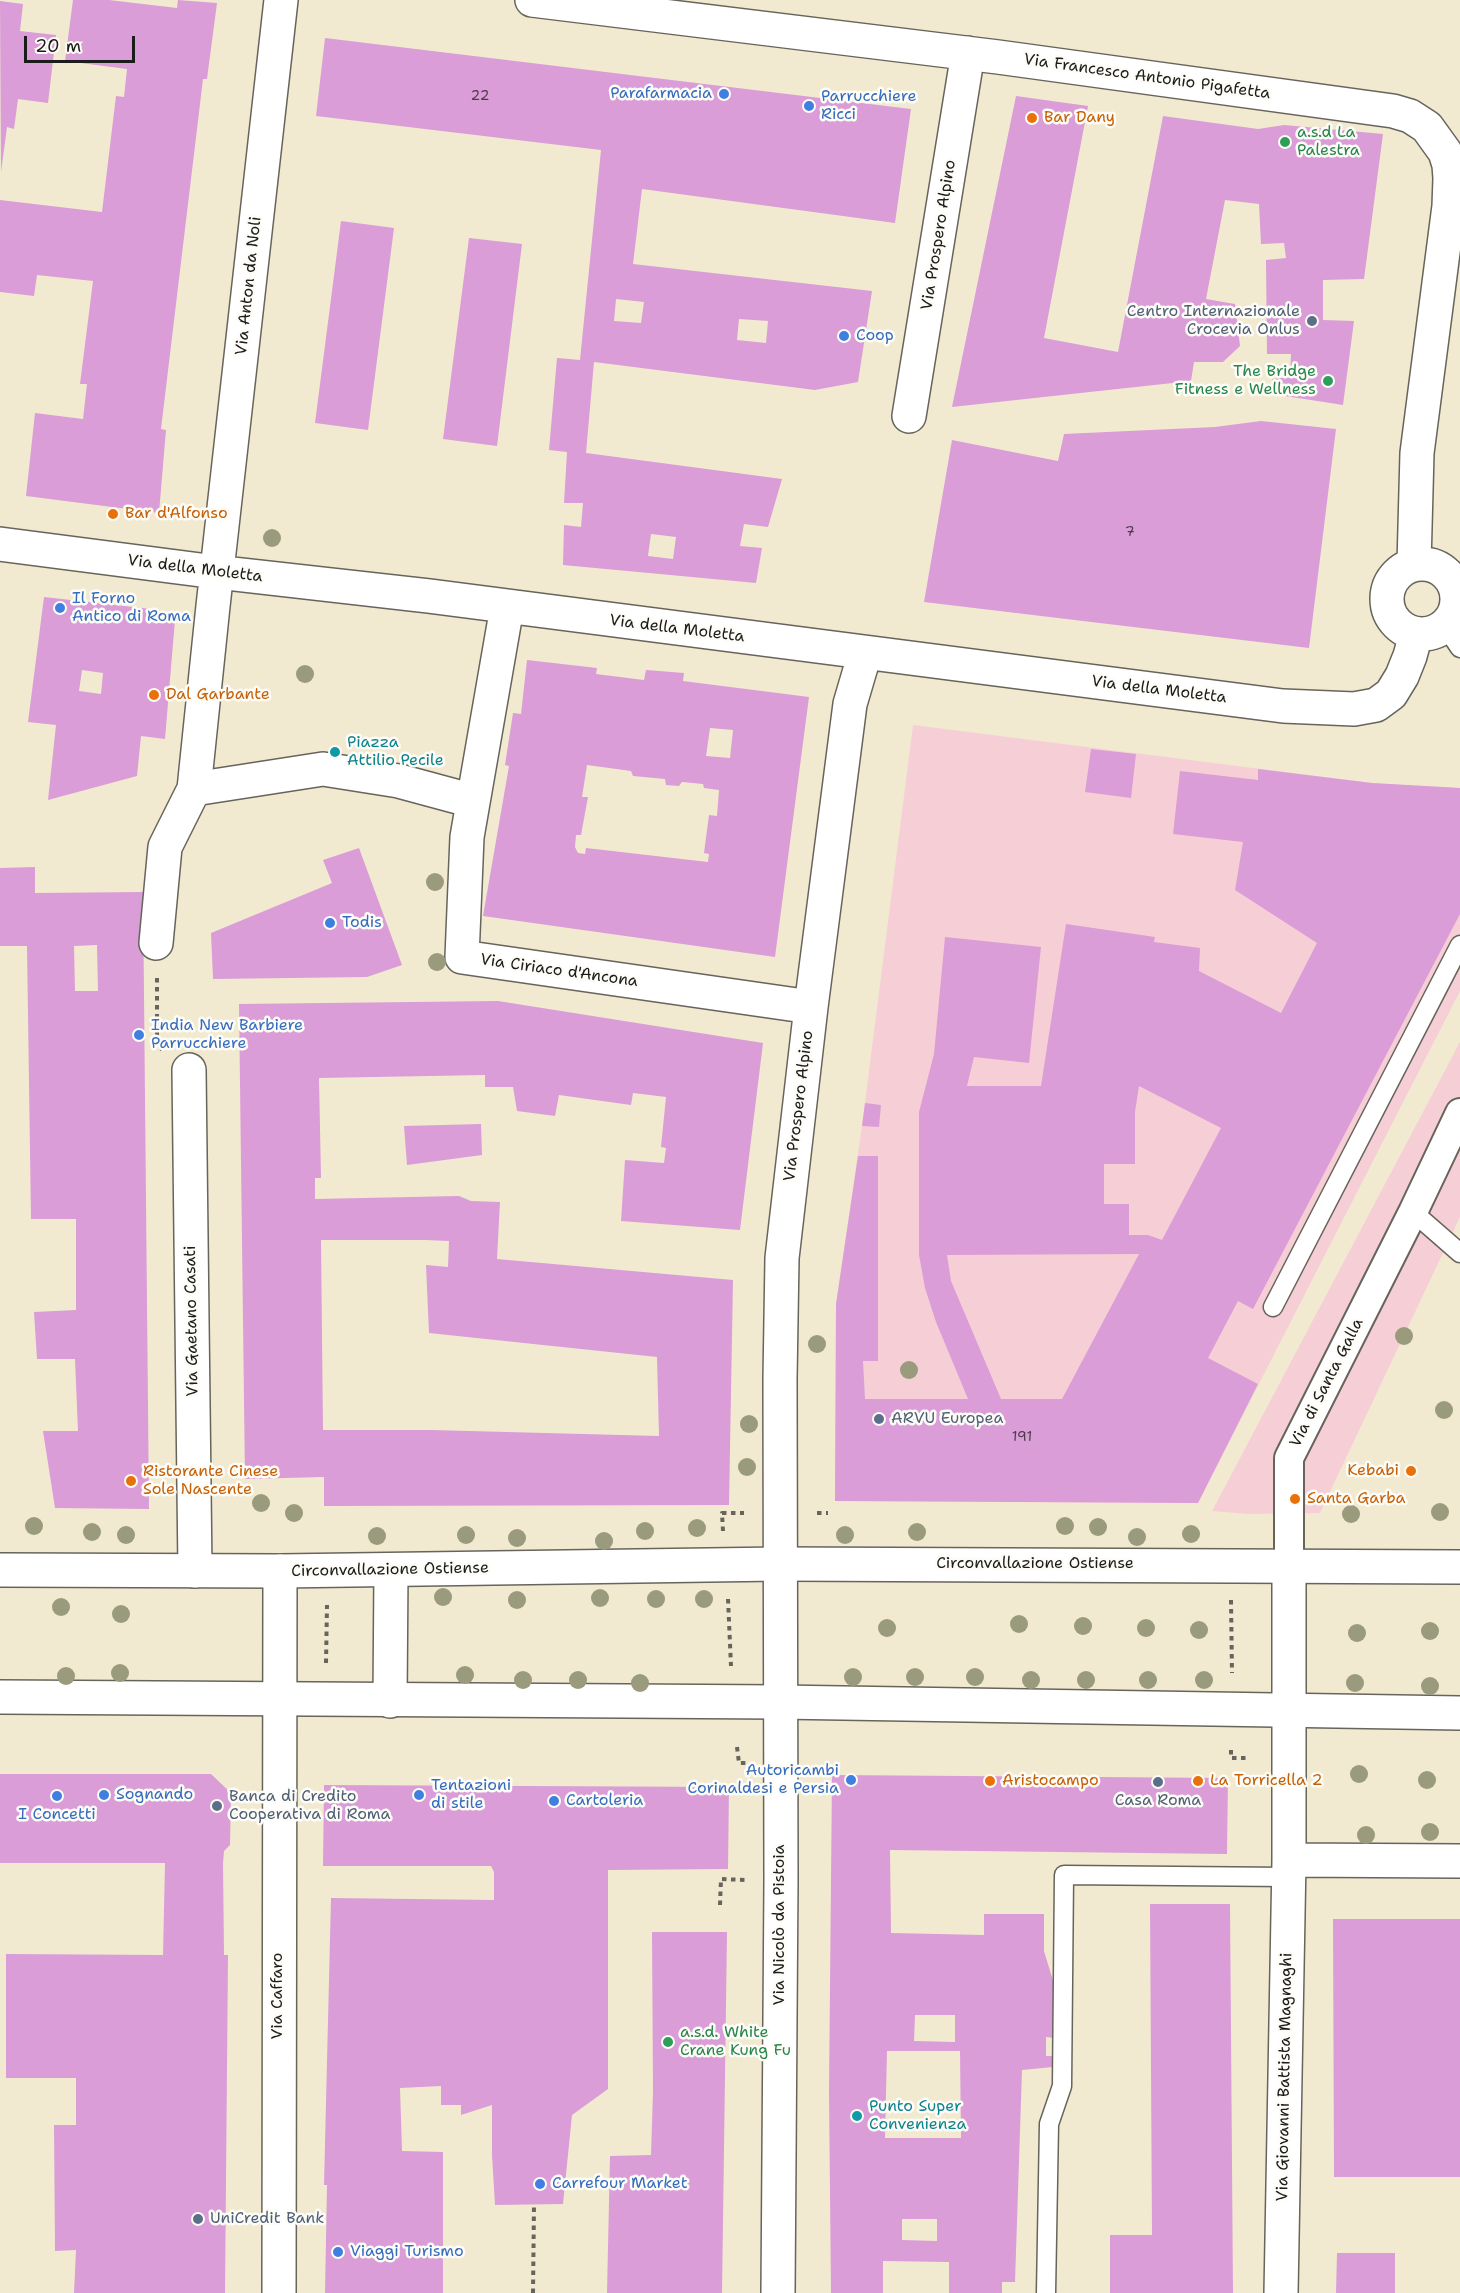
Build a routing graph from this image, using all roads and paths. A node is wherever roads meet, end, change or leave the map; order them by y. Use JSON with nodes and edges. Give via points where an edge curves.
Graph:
{"nodes":[{"id":1,"x":281,"y":0,"type":"edge"},
{"id":2,"x":532,"y":0,"type":"edge"},
{"id":3,"x":968,"y":53,"type":"junction"},
{"id":4,"x":909,"y":416,"type":"dead end"},
{"id":5,"x":0,"y":544,"type":"edge"},
{"id":6,"x":1414,"y":564,"type":"junction"},
{"id":7,"x":216,"y":572,"type":"junction"},
{"id":8,"x":507,"y":607,"type":"junction"},
{"id":9,"x":1448,"y":623,"type":"edge"},
{"id":10,"x":865,"y":653,"type":"junction"},
{"id":11,"x":194,"y":789,"type":"junction"},
{"id":12,"x":473,"y":801,"type":"junction"},
{"id":13,"x":156,"y":943,"type":"dead end"},
{"id":14,"x":1460,"y":945,"type":"edge"},
{"id":15,"x":811,"y":1007,"type":"junction"},
{"id":16,"x":189,"y":1070,"type":"dead end"},
{"id":17,"x":1460,"y":1113,"type":"edge"},
{"id":18,"x":1413,"y":1212,"type":"junction"},
{"id":19,"x":1460,"y":1252,"type":"edge"},
{"id":20,"x":1273,"y":1307,"type":"dead end"},
{"id":21,"x":745,"y":1513,"type":"dead end"},
{"id":22,"x":811,"y":1513,"type":"dead end"},
{"id":23,"x":828,"y":1513,"type":"dead end"},
{"id":24,"x":723,"y":1532,"type":"dead end"},
{"id":25,"x":780,"y":1564,"type":"junction"},
{"id":26,"x":1289,"y":1565,"type":"junction"},
{"id":27,"x":1460,"y":1567,"type":"edge"},
{"id":28,"x":0,"y":1570,"type":"edge"},
{"id":29,"x":391,"y":1570,"type":"junction"},
{"id":30,"x":195,"y":1571,"type":"junction"},
{"id":31,"x":280,"y":1571,"type":"junction"},
{"id":32,"x":728,"y":1597,"type":"dead end"},
{"id":33,"x":327,"y":1599,"type":"dead end"},
{"id":34,"x":1231,"y":1599,"type":"dead end"},
{"id":35,"x":326,"y":1673,"type":"dead end"},
{"id":36,"x":732,"y":1674,"type":"dead end"},
{"id":37,"x":1232,"y":1677,"type":"dead end"},
{"id":38,"x":0,"y":1697,"type":"edge"},
{"id":39,"x":278,"y":1700,"type":"junction"},
{"id":40,"x":390,"y":1701,"type":"junction"},
{"id":41,"x":780,"y":1702,"type":"junction"},
{"id":42,"x":1289,"y":1710,"type":"junction"},
{"id":43,"x":1460,"y":1713,"type":"edge"},
{"id":44,"x":737,"y":1747,"type":"dead end"},
{"id":45,"x":1231,"y":1750,"type":"dead end"},
{"id":46,"x":1246,"y":1758,"type":"dead end"},
{"id":47,"x":746,"y":1763,"type":"dead end"},
{"id":48,"x":1460,"y":1861,"type":"edge"},
{"id":49,"x":1289,"y":1869,"type":"junction"},
{"id":50,"x":728,"y":1880,"type":"dead end"},
{"id":51,"x":720,"y":1905,"type":"dead end"},
{"id":52,"x":534,"y":2205,"type":"dead end"},
{"id":53,"x":279,"y":2293,"type":"edge"},
{"id":54,"x":533,"y":2293,"type":"edge"},
{"id":55,"x":778,"y":2293,"type":"edge"},
{"id":56,"x":1046,"y":2293,"type":"edge"},
{"id":57,"x":1281,"y":2293,"type":"edge"}],
"edges":[{"from":1,"to":7,"type":"street","name":"Via Anton da Noli"},
{"from":2,"to":3,"type":"street","name":"Via Francesco Antonio Pigafetta"},
{"from":3,"to":4,"type":"street","name":"Via Prospero Alpino"},
{"from":3,"to":6,"type":"street","name":"Via Francesco Antonio Pigafetta","via":[[1393,111],[1427,127],[1444,152],[1450,178],[1417,453]]},
{"from":5,"to":7,"type":"street","name":"Via della Moletta"},
{"from":6,"to":9,"type":"street","via":[[1437,566],[1453,582],[1457,593]]},
{"from":6,"to":9,"type":"street","via":[[1394,577],[1388,588],[1389,612],[1404,630]]},
{"from":7,"to":8,"type":"street","name":"Via della Moletta"},
{"from":7,"to":11,"type":"street"},
{"from":8,"to":10,"type":"street","name":"Via della Moletta"},
{"from":8,"to":12,"type":"street"},
{"from":9,"to":10,"type":"street","name":"Via della Moletta","via":[[1406,666],[1391,694],[1376,705],[1354,709],[1283,706]]},
{"from":10,"to":15,"type":"street","name":"Via Prospero Alpino","via":[[850,704]]},
{"from":11,"to":12,"type":"street","via":[[323,769],[399,781]]},
{"from":11,"to":13,"type":"street","via":[[165,847]]},
{"from":12,"to":15,"type":"street","name":"Via Ciriaco d'Ancona","via":[[467,837],[462,957]]},
{"from":14,"to":20,"type":"lane"},
{"from":15,"to":25,"type":"street","name":"Via Prospero Alpino","via":[[782,1258]]},
{"from":16,"to":30,"type":"street","name":"Via Gaetano Casati"},
{"from":17,"to":18,"type":"street","name":"Via di Santa Galla"},
{"from":18,"to":19,"type":"lane"},
{"from":18,"to":26,"type":"street","name":"Via di Santa Galla","via":[[1289,1458]]},
{"from":21,"to":24,"type":"path","via":[[722,1513]]},
{"from":22,"to":23,"type":"path"},
{"from":25,"to":26,"type":"street","name":"Circonvallazione Ostiense"},
{"from":25,"to":29,"type":"street","name":"Circonvallazione Ostiense"},
{"from":25,"to":41,"type":"street"},
{"from":26,"to":27,"type":"street","name":"Circonvallazione Ostiense"},
{"from":26,"to":42,"type":"street"},
{"from":28,"to":30,"type":"street","name":"Circonvallazione Ostiense"},
{"from":29,"to":31,"type":"street","name":"Circonvallazione Ostiense"},
{"from":29,"to":40,"type":"street"},
{"from":30,"to":31,"type":"street","name":"Circonvallazione Ostiense"},
{"from":31,"to":39,"type":"street","name":"Via Caffaro"},
{"from":32,"to":36,"type":"path"},
{"from":33,"to":35,"type":"path"},
{"from":34,"to":37,"type":"path"},
{"from":38,"to":39,"type":"street"},
{"from":39,"to":40,"type":"street"},
{"from":39,"to":53,"type":"street","name":"Via Caffaro"},
{"from":40,"to":41,"type":"street"},
{"from":41,"to":42,"type":"street"},
{"from":41,"to":55,"type":"street","name":"Via Nicolò da Pistoia"},
{"from":42,"to":43,"type":"street"},
{"from":42,"to":49,"type":"street"},
{"from":44,"to":47,"type":"path","via":[[738,1763]]},
{"from":45,"to":46,"type":"path","via":[[1231,1758]]},
{"from":48,"to":49,"type":"street"},
{"from":49,"to":56,"type":"lane","via":[[1064,1875],[1062,2086],[1049,2124]]},
{"from":49,"to":57,"type":"street","name":"Via Giovanni Battista Magnaghi"},
{"from":50,"to":51,"type":"path","via":[[721,1879]]},
{"from":52,"to":54,"type":"path"}]}
